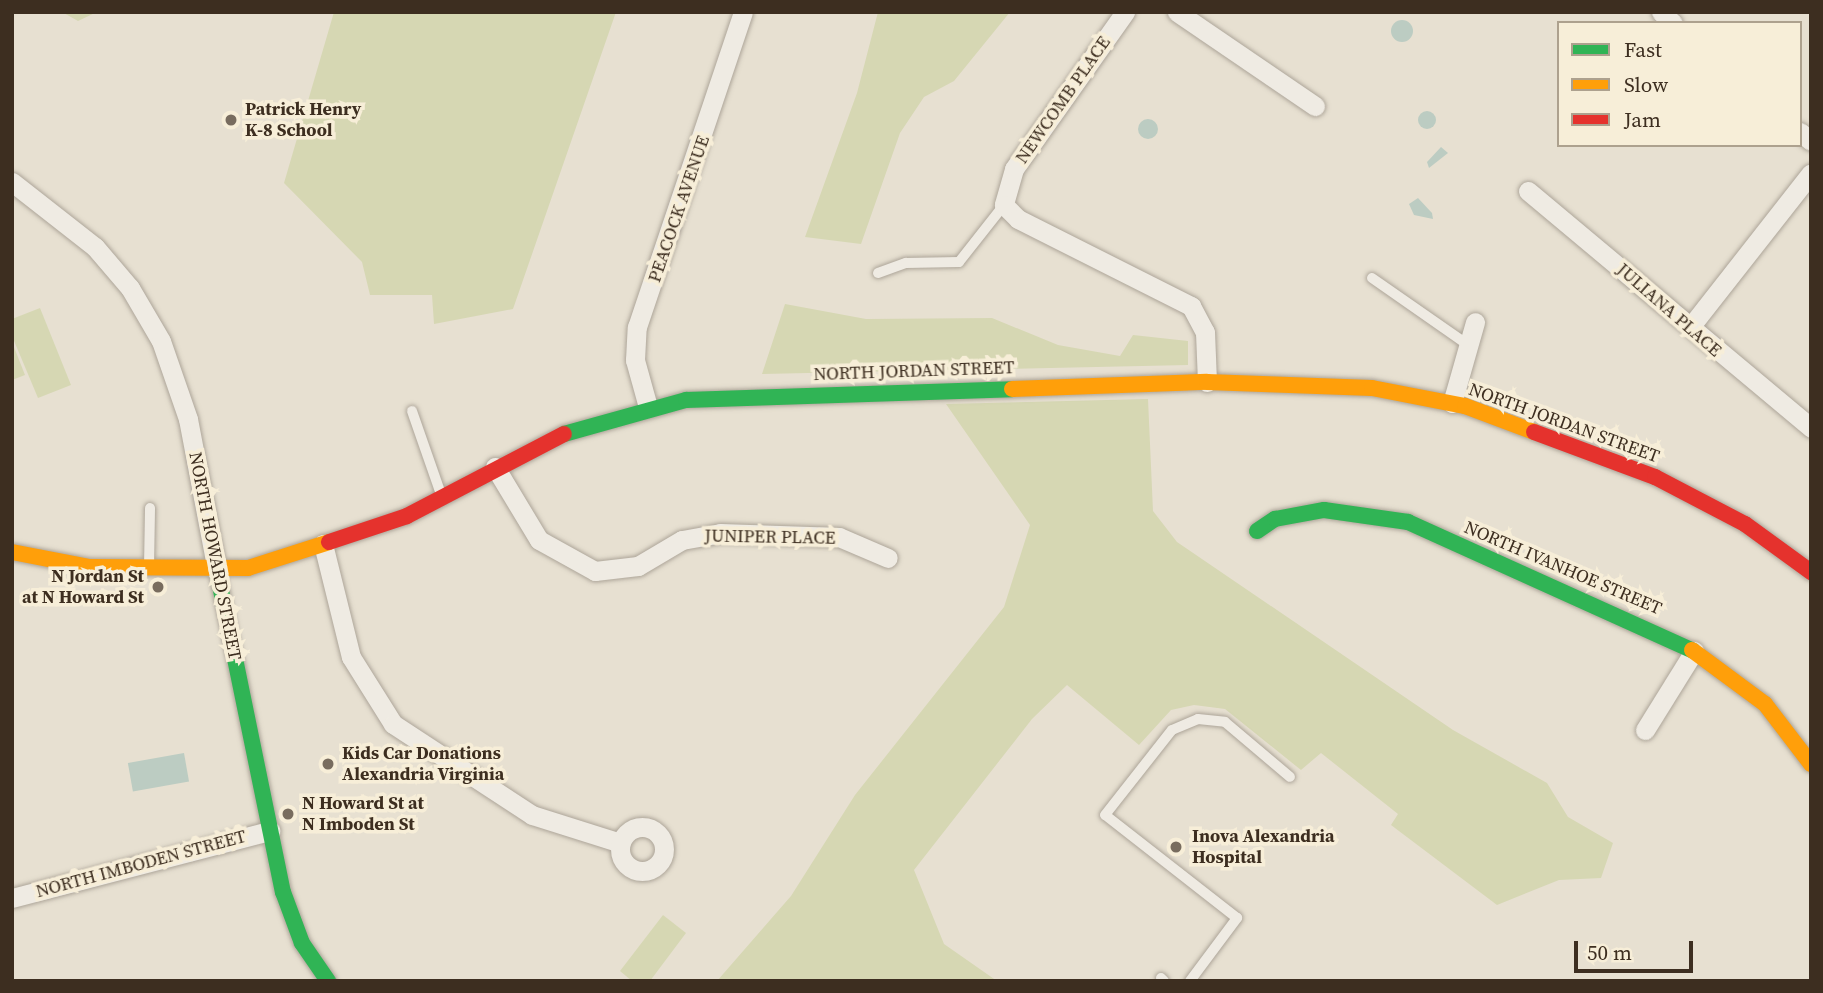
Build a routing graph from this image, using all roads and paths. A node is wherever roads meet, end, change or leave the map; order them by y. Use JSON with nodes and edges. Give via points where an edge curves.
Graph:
{"nodes":[{"id":1,"x":743,"y":12,"type":"edge"},
{"id":2,"x":1125,"y":12,"type":"edge"},
{"id":3,"x":1177,"y":12,"type":"edge"},
{"id":4,"x":1315,"y":106,"type":"dead end"},
{"id":5,"x":1811,"y":173,"type":"edge"},
{"id":6,"x":12,"y":182,"type":"edge"},
{"id":7,"x":1528,"y":191,"type":"dead end"},
{"id":8,"x":1004,"y":197,"type":"junction"},
{"id":9,"x":878,"y":273,"type":"dead end"},
{"id":10,"x":1372,"y":278,"type":"dead end"},
{"id":11,"x":1475,"y":322,"type":"dead end"},
{"id":12,"x":1691,"y":326,"type":"junction"},
{"id":13,"x":1468,"y":345,"type":"junction"},
{"id":14,"x":1207,"y":382,"type":"junction"},
{"id":15,"x":1452,"y":403,"type":"junction"},
{"id":16,"x":648,"y":407,"type":"junction"},
{"id":17,"x":412,"y":411,"type":"dead end"},
{"id":18,"x":1811,"y":428,"type":"edge"},
{"id":19,"x":495,"y":467,"type":"junction"},
{"id":20,"x":442,"y":498,"type":"junction"},
{"id":21,"x":150,"y":508,"type":"dead end"},
{"id":22,"x":1257,"y":531,"type":"dead end"},
{"id":23,"x":323,"y":544,"type":"junction"},
{"id":24,"x":12,"y":552,"type":"edge"},
{"id":25,"x":888,"y":558,"type":"dead end"},
{"id":26,"x":149,"y":570,"type":"junction"},
{"id":27,"x":217,"y":571,"type":"junction"},
{"id":28,"x":1811,"y":572,"type":"edge"},
{"id":29,"x":1694,"y":651,"type":"junction"},
{"id":30,"x":1645,"y":730,"type":"dead end"},
{"id":31,"x":1811,"y":764,"type":"edge"},
{"id":32,"x":1290,"y":777,"type":"dead end"},
{"id":33,"x":270,"y":831,"type":"junction"},
{"id":34,"x":621,"y":843,"type":"dead end"},
{"id":35,"x":12,"y":898,"type":"edge"},
{"id":36,"x":328,"y":981,"type":"edge"},
{"id":37,"x":1190,"y":981,"type":"edge"}],
"edges":[{"from":1,"to":16,"type":"street","name":"PEACOCK AVENUE","via":[[637,327],[635,360]]},
{"from":2,"to":8,"type":"street","name":"NEWCOMB PLACE"},
{"from":3,"to":4,"type":"street"},
{"from":5,"to":12,"type":"street"},
{"from":6,"to":27,"type":"street","name":"NORTH HOWARD STREET","via":[[78,229],[130,288],[161,341],[188,419]]},
{"from":7,"to":12,"type":"street","name":"JULIANA PLACE"},
{"from":8,"to":9,"type":"lane","via":[[959,262],[906,263]]},
{"from":8,"to":14,"type":"street","via":[[1018,219],[1191,306],[1205,332]]},
{"from":10,"to":13,"type":"lane"},
{"from":11,"to":13,"type":"street"},
{"from":12,"to":18,"type":"street","name":"JULIANA PLACE","via":[[1746,380]]},
{"from":13,"to":15,"type":"street"},
{"from":14,"to":15,"type":"street","name":"NORTH JORDAN STREET","via":[[1372,388]]},
{"from":14,"to":16,"type":"street","name":"NORTH JORDAN STREET","via":[[725,396]]},
{"from":15,"to":28,"type":"street","name":"NORTH JORDAN STREET","via":[[1655,477],[1745,524]]},
{"from":16,"to":19,"type":"street","name":"NORTH JORDAN STREET","via":[[578,427]]},
{"from":17,"to":20,"type":"lane"},
{"from":19,"to":20,"type":"street","name":"NORTH JORDAN STREET"},
{"from":19,"to":25,"type":"street","name":"JUNIPER PLACE","via":[[539,540],[596,571],[638,566],[682,540],[720,533],[839,537]]},
{"from":20,"to":23,"type":"street","name":"NORTH JORDAN STREET","via":[[407,516]]},
{"from":21,"to":26,"type":"lane"},
{"from":22,"to":29,"type":"street","name":"NORTH IVANHOE STREET","via":[[1297,512],[1391,516],[1625,614]]},
{"from":23,"to":27,"type":"street","name":"NORTH JORDAN STREET","via":[[272,562]]},
{"from":23,"to":34,"type":"street","via":[[351,657],[393,724],[532,815]]},
{"from":24,"to":26,"type":"street","name":"NORTH JORDAN STREET","via":[[89,568]]},
{"from":26,"to":27,"type":"street","name":"NORTH JORDAN STREET"},
{"from":27,"to":33,"type":"street","name":"NORTH HOWARD STREET"},
{"from":29,"to":30,"type":"street"},
{"from":29,"to":31,"type":"street","name":"NORTH IVANHOE STREET","via":[[1765,704]]},
{"from":32,"to":37,"type":"lane","via":[[1225,722],[1198,719],[1172,730],[1105,815],[1237,918]]},
{"from":33,"to":35,"type":"street","name":"NORTH IMBODEN STREET"},
{"from":33,"to":36,"type":"street","name":"NORTH HOWARD STREET","via":[[288,910]]}]}
